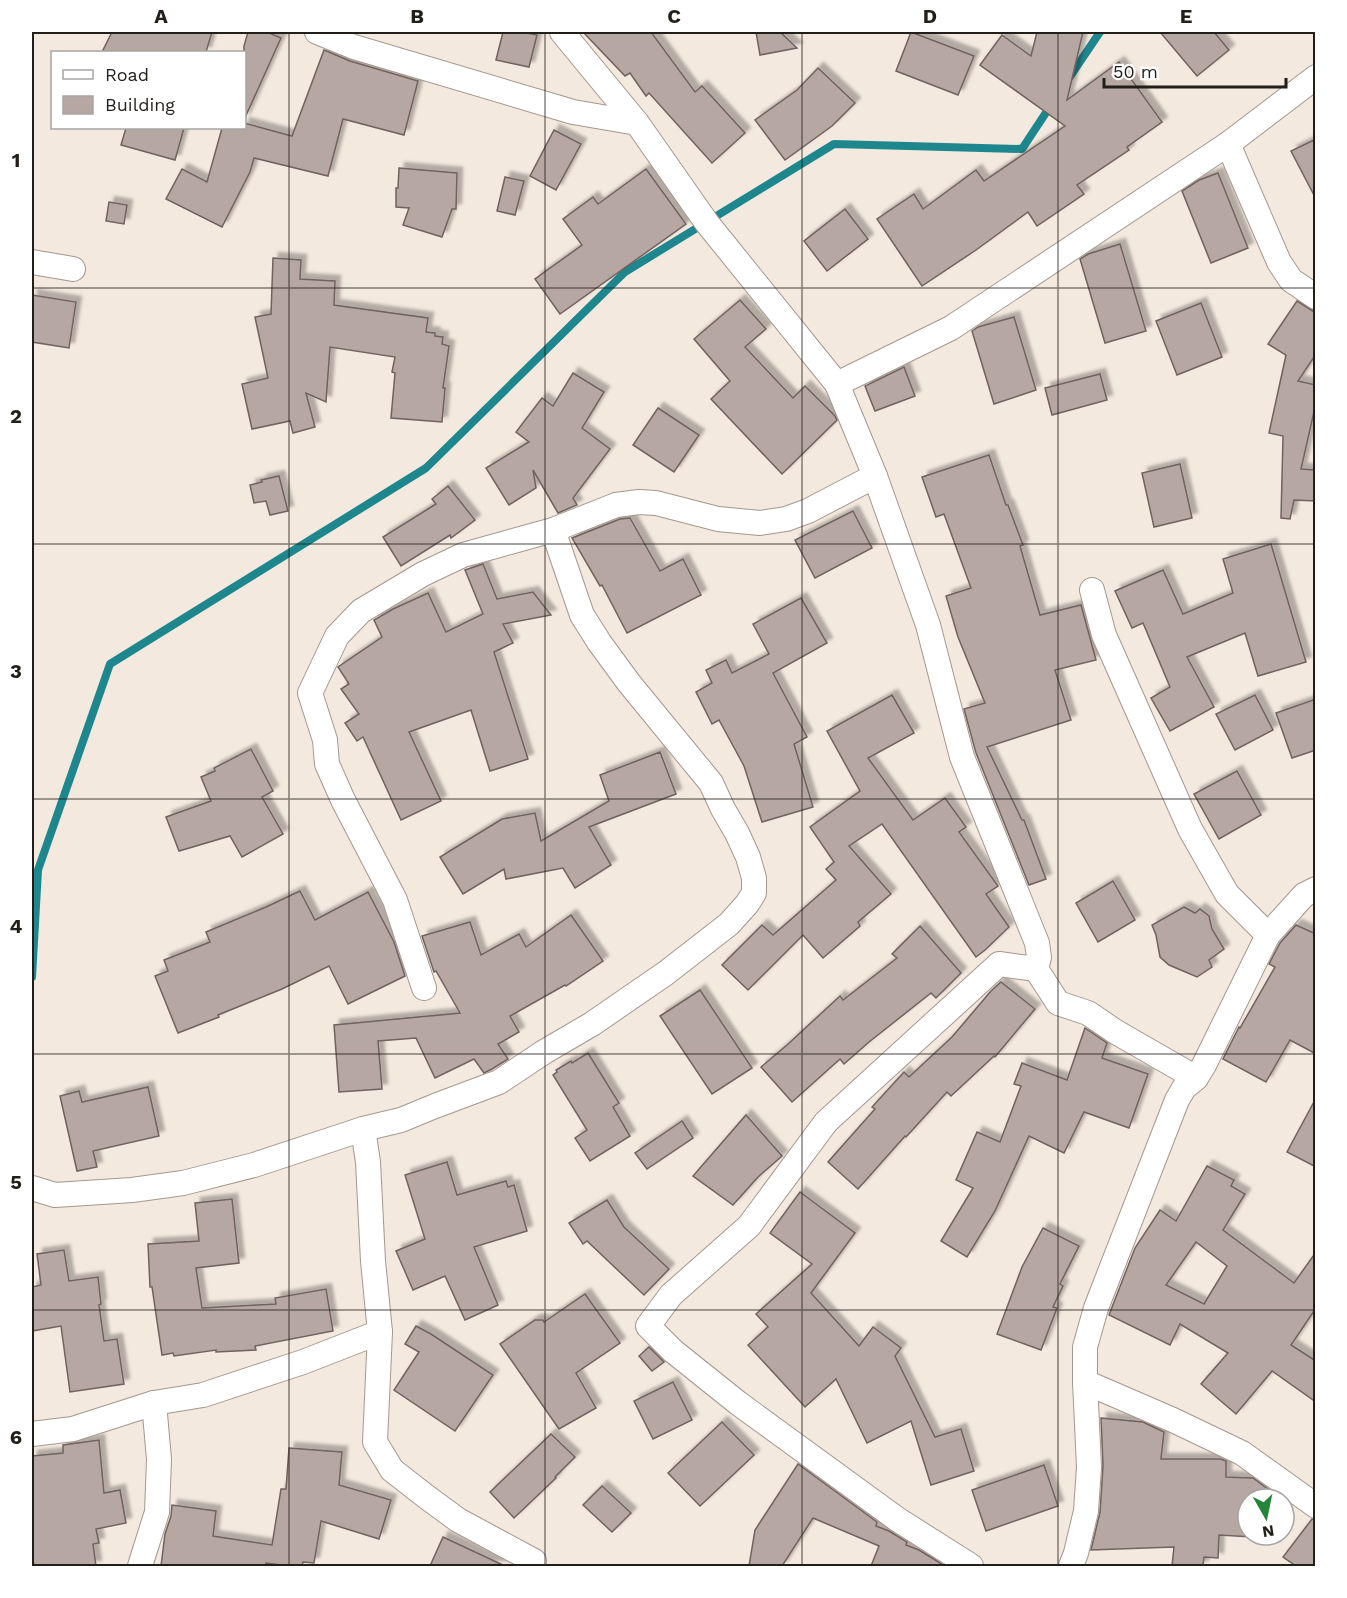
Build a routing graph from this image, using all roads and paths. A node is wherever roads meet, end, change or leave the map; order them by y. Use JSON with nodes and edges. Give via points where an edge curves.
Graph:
{"nodes":[{"id":1,"x":317,"y":32,"type":"edge"},
{"id":2,"x":562,"y":32,"type":"edge"},
{"id":3,"x":1316,"y":77,"type":"edge"},
{"id":4,"x":638,"y":123,"type":"junction"},
{"id":5,"x":1228,"y":144,"type":"junction"},
{"id":6,"x":32,"y":262,"type":"edge"},
{"id":7,"x":73,"y":269,"type":"dead end"},
{"id":8,"x":1316,"y":297,"type":"edge"},
{"id":9,"x":837,"y":384,"type":"junction"},
{"id":10,"x":875,"y":476,"type":"junction"},
{"id":11,"x":553,"y":530,"type":"junction"},
{"id":12,"x":1092,"y":590,"type":"dead end"},
{"id":13,"x":1316,"y":889,"type":"edge"},
{"id":14,"x":1268,"y":935,"type":"junction"},
{"id":15,"x":1036,"y":969,"type":"junction"},
{"id":16,"x":424,"y":988,"type":"dead end"},
{"id":17,"x":1196,"y":1078,"type":"junction"},
{"id":18,"x":363,"y":1129,"type":"junction"},
{"id":19,"x":32,"y":1188,"type":"edge"},
{"id":20,"x":380,"y":1332,"type":"junction"},
{"id":21,"x":1085,"y":1382,"type":"junction"},
{"id":22,"x":154,"y":1403,"type":"junction"},
{"id":23,"x":32,"y":1434,"type":"edge"},
{"id":24,"x":1316,"y":1506,"type":"edge"},
{"id":25,"x":534,"y":1561,"type":"dead end"},
{"id":26,"x":140,"y":1566,"type":"edge"},
{"id":27,"x":971,"y":1566,"type":"edge"},
{"id":28,"x":1071,"y":1566,"type":"edge"}],
"edges":[{"from":1,"to":4,"type":"street","via":[[354,47],[573,112]]},
{"from":2,"to":4,"type":"street"},
{"from":3,"to":5,"type":"street"},
{"from":4,"to":9,"type":"street","via":[[707,223]]},
{"from":5,"to":8,"type":"street","via":[[1279,262],[1291,280]]},
{"from":5,"to":9,"type":"street","via":[[951,328]]},
{"from":6,"to":7,"type":"street"},
{"from":9,"to":10,"type":"street"},
{"from":10,"to":11,"type":"street","via":[[786,519],[760,523],[718,519],[639,502],[616,505]]},
{"from":10,"to":15,"type":"street","via":[[928,625],[962,757],[1037,942]]},
{"from":11,"to":16,"type":"street","via":[[463,555],[361,611],[337,636],[309,693],[325,740],[327,764],[395,900]]},
{"from":11,"to":18,"type":"street","via":[[582,615],[629,682],[711,783],[748,857],[754,893],[729,924],[666,973],[499,1083],[401,1120]]},
{"from":12,"to":14,"type":"street","via":[[1104,635],[1190,829],[1227,894]]},
{"from":13,"to":14,"type":"street","via":[[1304,895]]},
{"from":14,"to":17,"type":"street"},
{"from":15,"to":17,"type":"street","via":[[1058,1003],[1088,1013]]},
{"from":15,"to":27,"type":"street","via":[[999,964],[826,1122],[749,1226],[672,1295],[648,1326],[738,1403],[897,1520]]},
{"from":17,"to":21,"type":"street","via":[[1177,1100],[1096,1308],[1085,1347]]},
{"from":18,"to":19,"type":"street","via":[[254,1165],[183,1183],[55,1195]]},
{"from":18,"to":20,"type":"street"},
{"from":20,"to":22,"type":"street","via":[[203,1395]]},
{"from":20,"to":25,"type":"street","via":[[375,1442],[392,1470],[458,1520]]},
{"from":21,"to":24,"type":"street","via":[[1242,1453]]},
{"from":21,"to":28,"type":"street","via":[[1089,1467],[1086,1511]]},
{"from":22,"to":23,"type":"street","via":[[73,1429]]},
{"from":22,"to":26,"type":"street","via":[[159,1459],[157,1512]]}]}
